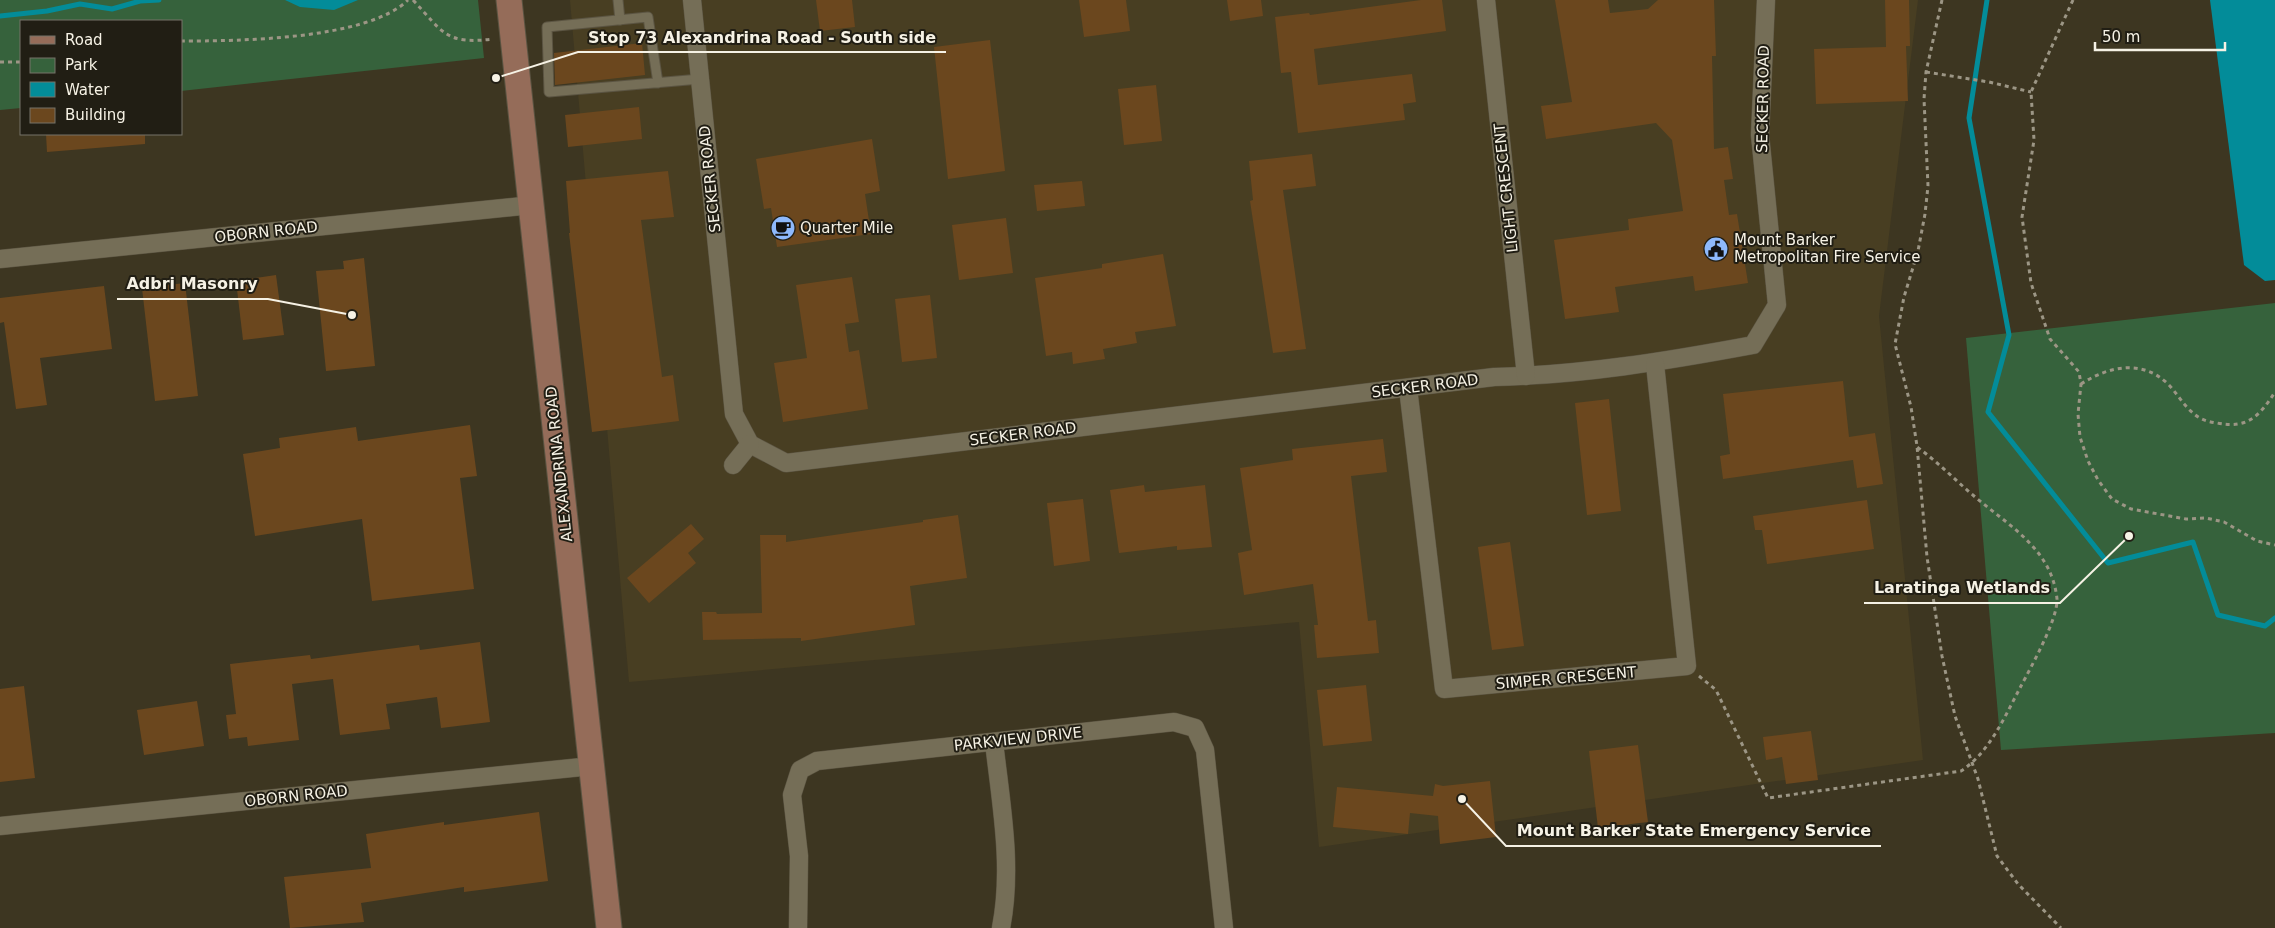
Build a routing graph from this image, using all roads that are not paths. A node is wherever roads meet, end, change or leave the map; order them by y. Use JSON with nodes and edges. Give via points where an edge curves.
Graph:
{"nodes":[{"id":1,"x":509,"y":0,"type":"edge"},
{"id":2,"x":618,"y":0,"type":"edge"},
{"id":3,"x":692,"y":0,"type":"edge"},
{"id":4,"x":1486,"y":0,"type":"edge"},
{"id":5,"x":1766,"y":0,"type":"edge"},
{"id":6,"x":620,"y":20,"type":"junction"},
{"id":7,"x":700,"y":79,"type":"junction"},
{"id":8,"x":658,"y":83,"type":"junction"},
{"id":9,"x":532,"y":205,"type":"junction"},
{"id":10,"x":0,"y":259,"type":"edge"},
{"id":11,"x":1655,"y":364,"type":"junction"},
{"id":12,"x":1526,"y":376,"type":"junction"},
{"id":13,"x":1408,"y":388,"type":"junction"},
{"id":14,"x":750,"y":444,"type":"junction"},
{"id":15,"x":733,"y":465,"type":"dead end"},
{"id":16,"x":994,"y":742,"type":"junction"},
{"id":17,"x":592,"y":766,"type":"junction"},
{"id":18,"x":0,"y":826,"type":"edge"},
{"id":19,"x":609,"y":928,"type":"edge"},
{"id":20,"x":798,"y":928,"type":"edge"},
{"id":21,"x":1001,"y":928,"type":"edge"},
{"id":22,"x":1224,"y":928,"type":"edge"}],
"edges":[{"from":1,"to":9,"type":"main road","name":"ALEXANDRINA ROAD"},
{"from":2,"to":6,"type":"lane"},
{"from":3,"to":7,"type":"street","name":"SECKER ROAD"},
{"from":4,"to":12,"type":"street","name":"LIGHT CRESCENT"},
{"from":5,"to":11,"type":"street","name":"SECKER ROAD","via":[[1760,135],[1777,305],[1753,345]]},
{"from":6,"to":8,"type":"lane","via":[[648,17]]},
{"from":6,"to":8,"type":"lane","via":[[547,26],[549,92]]},
{"from":7,"to":8,"type":"lane"},
{"from":7,"to":14,"type":"street","name":"SECKER ROAD","via":[[734,414]]},
{"from":9,"to":10,"type":"street","name":"OBORN ROAD"},
{"from":9,"to":17,"type":"main road","name":"ALEXANDRINA ROAD"},
{"from":11,"to":12,"type":"street","name":"SECKER ROAD"},
{"from":11,"to":13,"type":"street","name":"SIMPER CRESCENT","via":[[1687,666],[1444,689]]},
{"from":12,"to":13,"type":"street","name":"SECKER ROAD"},
{"from":13,"to":14,"type":"street","name":"SECKER ROAD","via":[[786,463]]},
{"from":14,"to":15,"type":"street"},
{"from":16,"to":20,"type":"street","name":"PARKVIEW DRIVE","via":[[817,760],[800,770],[792,795],[799,856]]},
{"from":16,"to":21,"type":"street","via":[[1005,837],[1007,898]]},
{"from":16,"to":22,"type":"street","name":"PARKVIEW DRIVE","via":[[1174,722],[1195,728],[1205,750]]},
{"from":17,"to":18,"type":"street","name":"OBORN ROAD"},
{"from":17,"to":19,"type":"main road","name":"ALEXANDRINA ROAD"}]}
